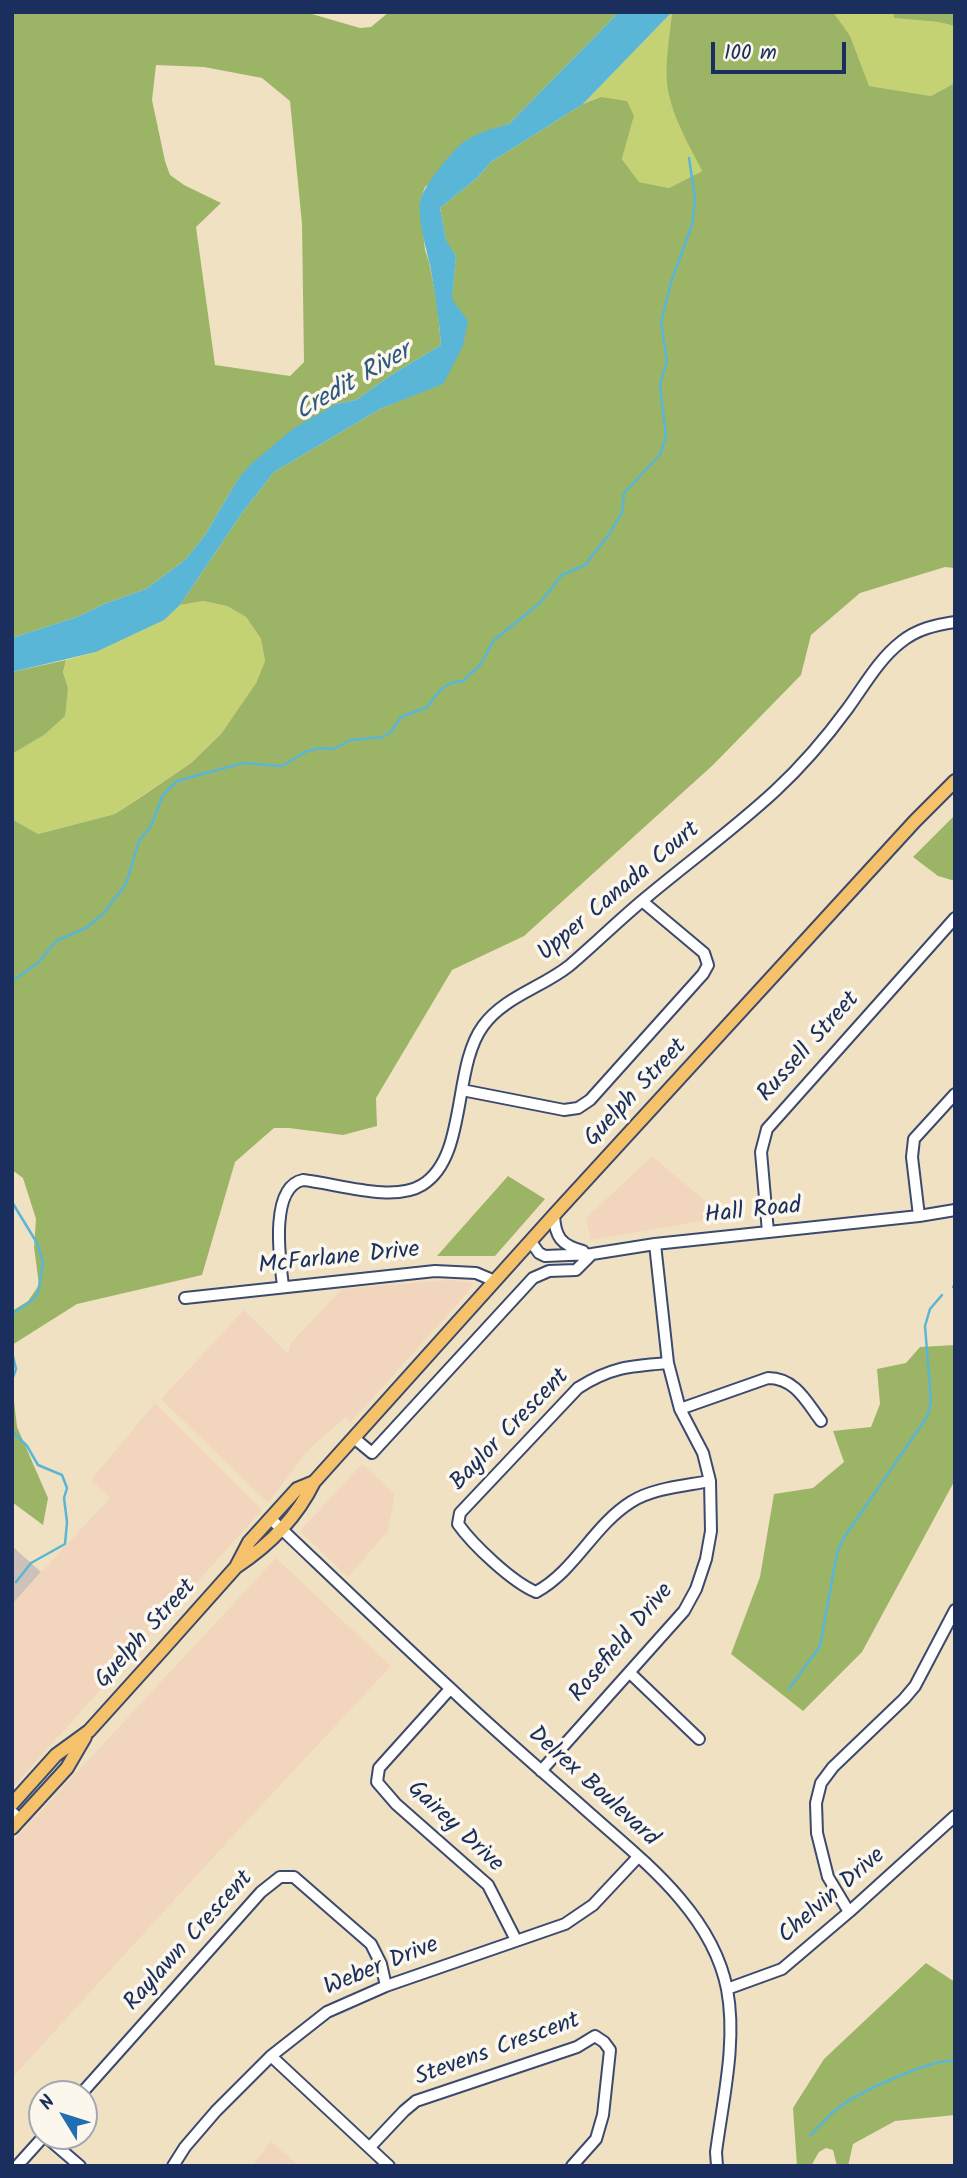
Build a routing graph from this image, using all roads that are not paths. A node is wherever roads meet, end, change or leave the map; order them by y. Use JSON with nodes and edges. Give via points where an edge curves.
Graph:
{"nodes":[{"id":1,"x":955,"y":622,"type":"edge"},
{"id":2,"x":955,"y":781,"type":"edge"},
{"id":3,"x":642,"y":901,"type":"junction"},
{"id":4,"x":955,"y":918,"type":"edge"},
{"id":5,"x":462,"y":1090,"type":"junction"},
{"id":6,"x":955,"y":1094,"type":"edge"},
{"id":7,"x":955,"y":1210,"type":"edge"},
{"id":8,"x":554,"y":1215,"type":"junction"},
{"id":9,"x":919,"y":1216,"type":"junction"},
{"id":10,"x":768,"y":1232,"type":"junction"},
{"id":11,"x":531,"y":1242,"type":"junction"},
{"id":12,"x":655,"y":1244,"type":"junction"},
{"id":13,"x":592,"y":1254,"type":"junction"},
{"id":14,"x":495,"y":1281,"type":"junction"},
{"id":15,"x":283,"y":1286,"type":"junction"},
{"id":16,"x":186,"y":1298,"type":"dead end"},
{"id":17,"x":668,"y":1363,"type":"junction"},
{"id":18,"x":680,"y":1409,"type":"junction"},
{"id":19,"x":821,"y":1421,"type":"dead end"},
{"id":20,"x":354,"y":1438,"type":"junction"},
{"id":21,"x":710,"y":1481,"type":"junction"},
{"id":22,"x":314,"y":1482,"type":"junction"},
{"id":23,"x":270,"y":1518,"type":"junction"},
{"id":24,"x":281,"y":1528,"type":"junction"},
{"id":25,"x":236,"y":1567,"type":"junction"},
{"id":26,"x":955,"y":1610,"type":"edge"},
{"id":27,"x":630,"y":1673,"type":"junction"},
{"id":28,"x":450,"y":1689,"type":"junction"},
{"id":29,"x":89,"y":1731,"type":"junction"},
{"id":30,"x":699,"y":1739,"type":"dead end"},
{"id":31,"x":541,"y":1771,"type":"junction"},
{"id":32,"x":12,"y":1804,"type":"edge"},
{"id":33,"x":955,"y":1816,"type":"edge"},
{"id":34,"x":15,"y":1820,"type":"edge"},
{"id":35,"x":638,"y":1857,"type":"junction"},
{"id":36,"x":849,"y":1912,"type":"junction"},
{"id":37,"x":516,"y":1940,"type":"junction"},
{"id":38,"x":386,"y":1986,"type":"junction"},
{"id":39,"x":727,"y":1989,"type":"junction"},
{"id":40,"x":271,"y":2056,"type":"junction"},
{"id":41,"x":94,"y":2080,"type":"edge"},
{"id":42,"x":370,"y":2147,"type":"junction"},
{"id":43,"x":31,"y":2150,"type":"edge"},
{"id":44,"x":61,"y":2150,"type":"edge"},
{"id":45,"x":17,"y":2166,"type":"edge"},
{"id":46,"x":80,"y":2166,"type":"edge"},
{"id":47,"x":173,"y":2166,"type":"edge"},
{"id":48,"x":388,"y":2166,"type":"edge"},
{"id":49,"x":572,"y":2166,"type":"edge"},
{"id":50,"x":717,"y":2166,"type":"edge"}],
"edges":[{"from":1,"to":3,"type":"street","name":"Upper Canada Court","via":[[927,627],[901,642],[824,740],[776,790]]},
{"from":2,"to":8,"type":"main road","name":"Guelph Street"},
{"from":3,"to":5,"type":"street","name":"Upper Canada Court","via":[[567,967],[495,1012],[469,1051]]},
{"from":3,"to":5,"type":"street","via":[[704,953],[708,965],[590,1100],[564,1110]]},
{"from":4,"to":10,"type":"street","name":"Russell Street","via":[[767,1129],[761,1152]]},
{"from":5,"to":15,"type":"street","name":"Upper Canada Court","via":[[445,1157],[435,1174],[420,1186],[389,1193],[303,1180],[289,1186],[278,1237]]},
{"from":6,"to":9,"type":"street","via":[[915,1139],[912,1157]]},
{"from":7,"to":9,"type":"street","name":"Hall Road"},
{"from":8,"to":11,"type":"main road","name":"Guelph Street"},
{"from":8,"to":13,"type":"street","via":[[561,1241]]},
{"from":9,"to":10,"type":"street","name":"Hall Road"},
{"from":10,"to":12,"type":"street","name":"Hall Road"},
{"from":11,"to":13,"type":"street","name":"Hall Road","via":[[545,1256]]},
{"from":11,"to":14,"type":"main road","name":"Guelph Street"},
{"from":12,"to":13,"type":"street","name":"Hall Road"},
{"from":12,"to":17,"type":"street","name":"Rosefield Drive"},
{"from":13,"to":20,"type":"street","name":"Hall Road","via":[[576,1270],[549,1271],[533,1278],[372,1453]]},
{"from":14,"to":15,"type":"street","name":"McFarlane Drive","via":[[475,1273],[435,1271]]},
{"from":14,"to":20,"type":"main road","name":"Guelph Street"},
{"from":15,"to":16,"type":"street","name":"McFarlane Drive"},
{"from":17,"to":18,"type":"street","name":"Rosefield Drive"},
{"from":17,"to":21,"type":"street","name":"Baylor Crescent","via":[[600,1374],[578,1388],[460,1513],[458,1524],[523,1587],[536,1592],[551,1584],[609,1518],[632,1502],[651,1493]]},
{"from":18,"to":19,"type":"street","via":[[779,1378],[795,1386]]},
{"from":18,"to":21,"type":"street","name":"Rosefield Drive","via":[[703,1453]]},
{"from":20,"to":22,"type":"main road","name":"Guelph Street"},
{"from":21,"to":27,"type":"street","name":"Rosefield Drive","via":[[711,1531],[696,1589],[684,1611]]},
{"from":22,"to":23,"type":"main road","name":"Guelph Street","via":[[297,1489]]},
{"from":22,"to":24,"type":"main road","name":"Guelph Street","via":[[306,1500]]},
{"from":23,"to":24,"type":"street","name":"Delrex Boulevard"},
{"from":23,"to":25,"type":"main road","name":"Guelph Street","via":[[249,1542]]},
{"from":24,"to":25,"type":"main road","name":"Guelph Street","via":[[259,1552]]},
{"from":24,"to":28,"type":"street","name":"Delrex Boulevard"},
{"from":25,"to":29,"type":"main road","name":"Guelph Street"},
{"from":26,"to":36,"type":"street","via":[[915,1686],[821,1783],[817,1833],[828,1877]]},
{"from":27,"to":30,"type":"street"},
{"from":27,"to":31,"type":"street","name":"Rosefield Drive"},
{"from":28,"to":31,"type":"street","name":"Delrex Boulevard"},
{"from":28,"to":37,"type":"street","name":"Gairey Drive","via":[[379,1768],[377,1782],[488,1885]]},
{"from":29,"to":32,"type":"main road","name":"Guelph Street","via":[[56,1755]]},
{"from":29,"to":34,"type":"main road","name":"Guelph Street","via":[[67,1768]]},
{"from":31,"to":35,"type":"street","name":"Delrex Boulevard"},
{"from":33,"to":36,"type":"street","name":"Chelvin Drive"},
{"from":35,"to":37,"type":"street","name":"Weber Drive","via":[[581,1914]]},
{"from":35,"to":39,"type":"street","name":"Delrex Boulevard","via":[[675,1893],[702,1929]]},
{"from":36,"to":39,"type":"street","name":"Chelvin Drive","via":[[782,1969]]},
{"from":37,"to":38,"type":"street","name":"Weber Drive"},
{"from":38,"to":40,"type":"street","name":"Weber Drive","via":[[327,2012]]},
{"from":38,"to":41,"type":"street","name":"Raylawn Crescent","via":[[371,1944],[294,1877],[280,1877],[261,1892]]},
{"from":39,"to":50,"type":"street","name":"Delrex Boulevard","via":[[731,2041]]},
{"from":40,"to":42,"type":"street"},
{"from":40,"to":47,"type":"street","name":"Weber Drive","via":[[216,2111]]},
{"from":42,"to":48,"type":"street"},
{"from":42,"to":49,"type":"street","name":"Stevens Crescent","via":[[416,2101],[576,2047],[595,2036],[610,2050],[603,2115],[596,2139]]},
{"from":43,"to":45,"type":"street"},
{"from":44,"to":46,"type":"street"}]}
